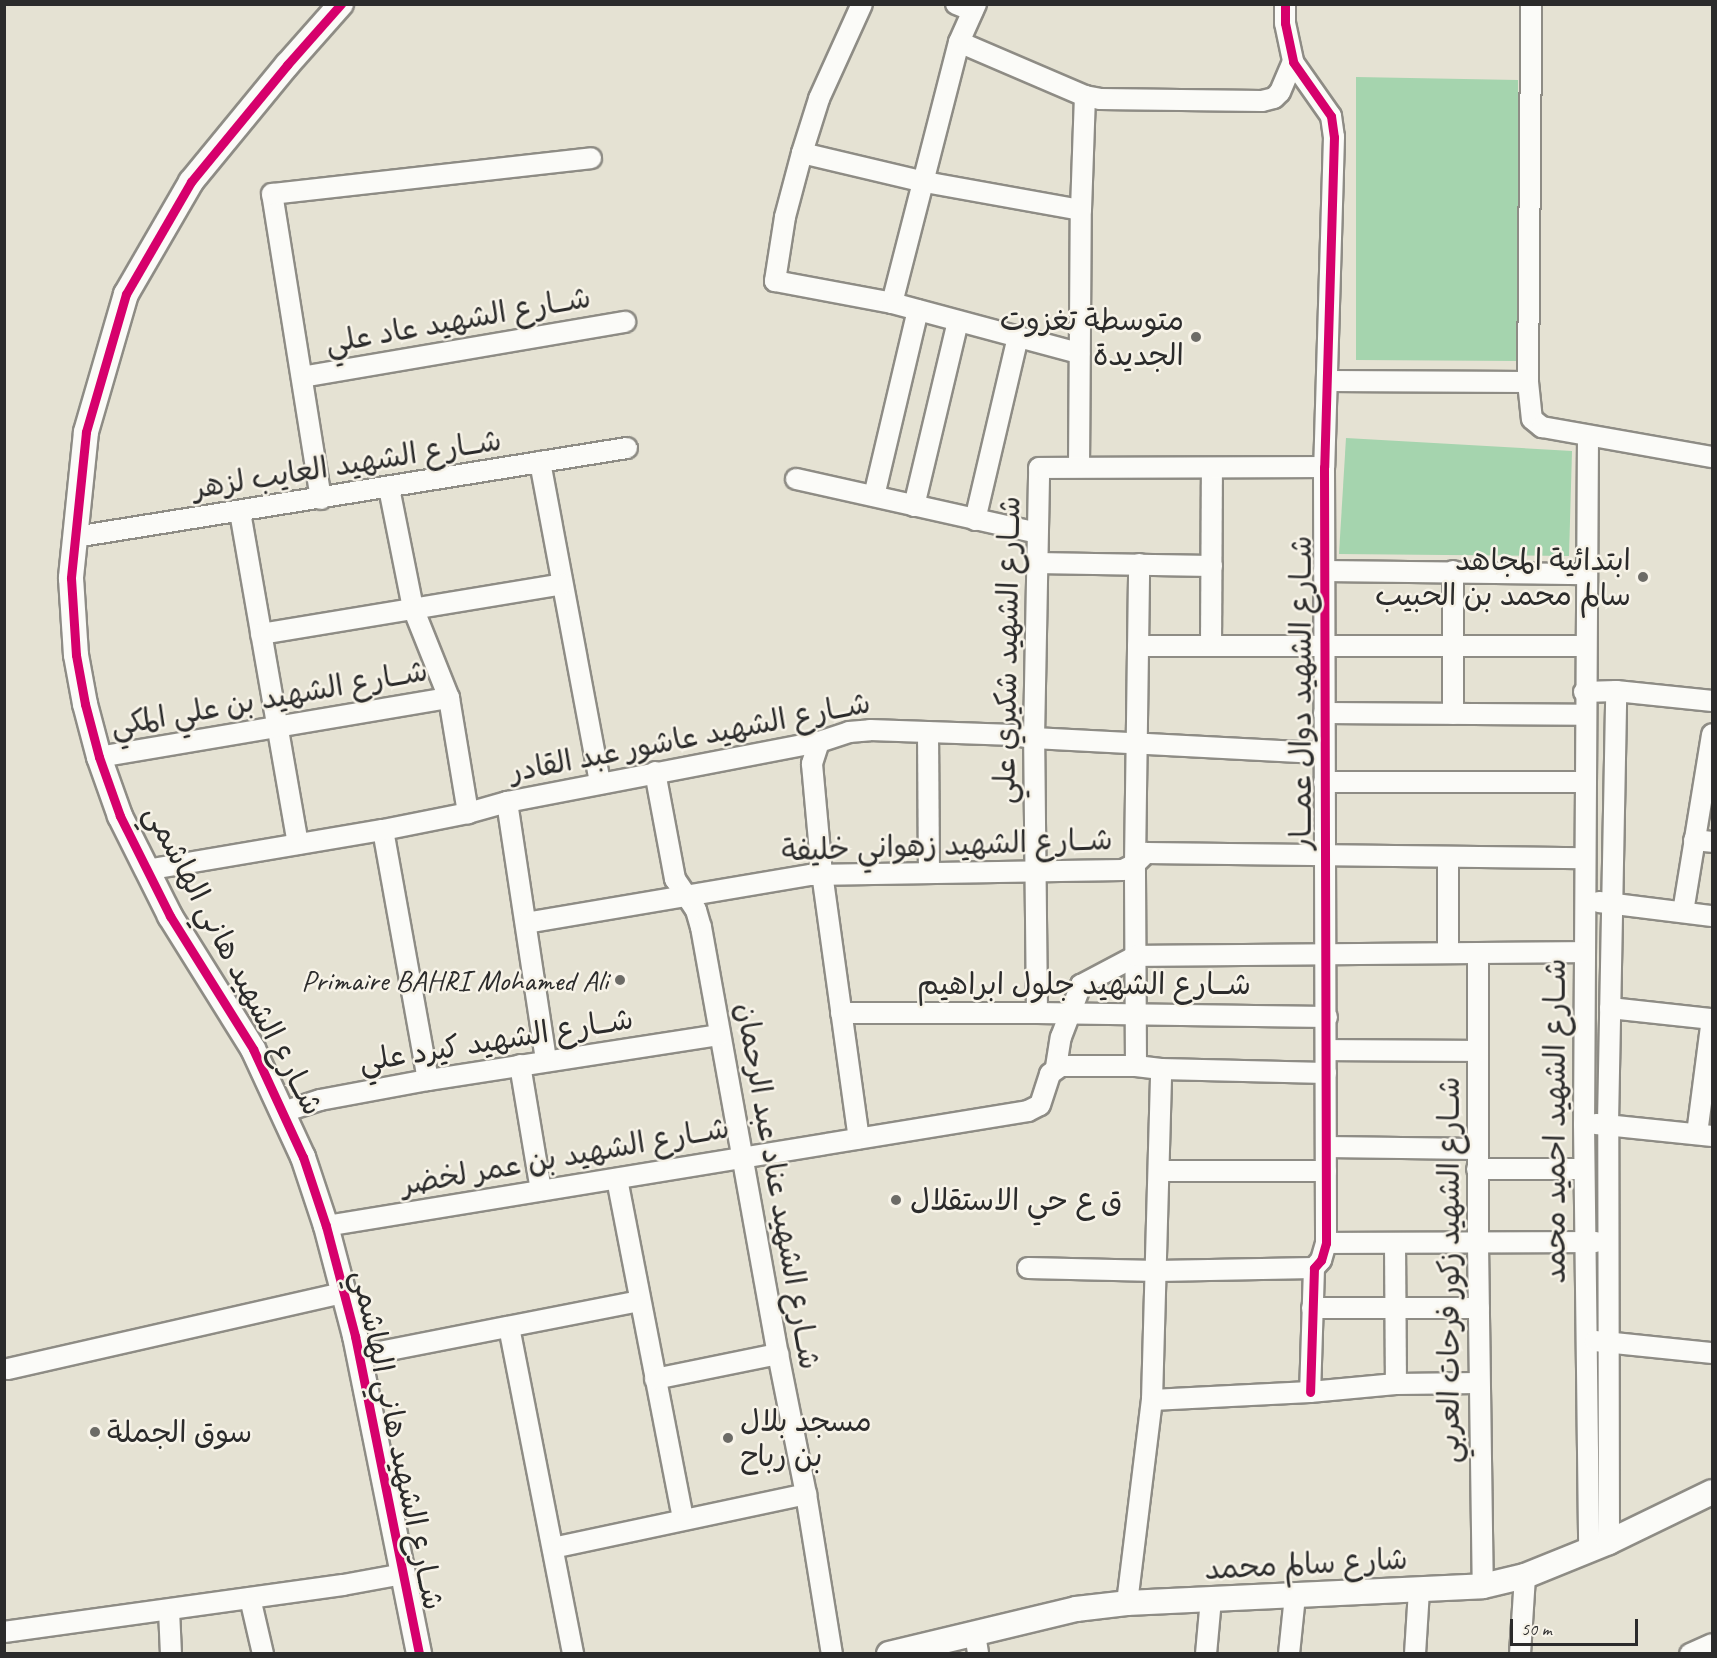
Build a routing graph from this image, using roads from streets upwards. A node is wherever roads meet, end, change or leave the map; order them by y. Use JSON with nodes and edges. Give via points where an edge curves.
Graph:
{"nodes":[{"id":1,"x":341,"y":4,"type":"edge"},
{"id":2,"x":862,"y":4,"type":"edge"},
{"id":3,"x":1285,"y":4,"type":"edge"},
{"id":4,"x":1531,"y":4,"type":"edge"},
{"id":5,"x":968,"y":7,"type":"edge"},
{"id":6,"x":959,"y":42,"type":"junction"},
{"id":7,"x":1293,"y":62,"type":"junction"},
{"id":8,"x":1085,"y":96,"type":"junction"},
{"id":9,"x":802,"y":153,"type":"junction"},
{"id":10,"x":591,"y":158,"type":"dead end"},
{"id":11,"x":925,"y":182,"type":"junction"},
{"id":12,"x":1081,"y":210,"type":"junction"},
{"id":13,"x":892,"y":303,"type":"junction"},
{"id":14,"x":918,"y":310,"type":"junction"},
{"id":15,"x":958,"y":321,"type":"junction"},
{"id":16,"x":625,"y":322,"type":"dead end"},
{"id":17,"x":1018,"y":337,"type":"junction"},
{"id":18,"x":1079,"y":353,"type":"junction"},
{"id":19,"x":302,"y":377,"type":"junction"},
{"id":20,"x":1328,"y":381,"type":"junction"},
{"id":21,"x":1528,"y":382,"type":"junction"},
{"id":22,"x":1588,"y":436,"type":"junction"},
{"id":23,"x":627,"y":448,"type":"dead end"},
{"id":24,"x":1713,"y":457,"type":"edge"},
{"id":25,"x":540,"y":462,"type":"junction"},
{"id":26,"x":1079,"y":467,"type":"junction"},
{"id":27,"x":1324,"y":467,"type":"junction"},
{"id":28,"x":1212,"y":469,"type":"junction"},
{"id":29,"x":796,"y":479,"type":"dead end"},
{"id":30,"x":390,"y":488,"type":"junction"},
{"id":31,"x":874,"y":495,"type":"junction"},
{"id":32,"x":321,"y":499,"type":"junction"},
{"id":33,"x":914,"y":506,"type":"junction"},
{"id":34,"x":240,"y":512,"type":"junction"},
{"id":35,"x":975,"y":520,"type":"junction"},
{"id":36,"x":1037,"y":533,"type":"junction"},
{"id":37,"x":75,"y":537,"type":"junction"},
{"id":38,"x":1036,"y":563,"type":"junction"},
{"id":39,"x":1138,"y":564,"type":"junction"},
{"id":40,"x":1212,"y":566,"type":"junction"},
{"id":41,"x":1324,"y":571,"type":"junction"},
{"id":42,"x":1453,"y":572,"type":"junction"},
{"id":43,"x":1587,"y":574,"type":"junction"},
{"id":44,"x":562,"y":584,"type":"junction"},
{"id":45,"x":413,"y":608,"type":"junction"},
{"id":46,"x":261,"y":634,"type":"junction"},
{"id":47,"x":1324,"y":645,"type":"junction"},
{"id":48,"x":1453,"y":645,"type":"junction"},
{"id":49,"x":1138,"y":646,"type":"junction"},
{"id":50,"x":1211,"y":646,"type":"junction"},
{"id":51,"x":1585,"y":646,"type":"junction"},
{"id":52,"x":1616,"y":691,"type":"junction"},
{"id":53,"x":1584,"y":692,"type":"junction"},
{"id":54,"x":449,"y":698,"type":"junction"},
{"id":55,"x":1713,"y":701,"type":"edge"},
{"id":56,"x":1324,"y":713,"type":"junction"},
{"id":57,"x":1453,"y":714,"type":"junction"},
{"id":58,"x":1584,"y":715,"type":"junction"},
{"id":59,"x":278,"y":727,"type":"junction"},
{"id":60,"x":928,"y":732,"type":"junction"},
{"id":61,"x":1713,"y":734,"type":"edge"},
{"id":62,"x":1034,"y":738,"type":"junction"},
{"id":63,"x":819,"y":742,"type":"junction"},
{"id":64,"x":1137,"y":743,"type":"junction"},
{"id":65,"x":1323,"y":753,"type":"junction"},
{"id":66,"x":99,"y":757,"type":"junction"},
{"id":67,"x":655,"y":772,"type":"junction"},
{"id":68,"x":1324,"y":782,"type":"junction"},
{"id":69,"x":1584,"y":782,"type":"junction"},
{"id":70,"x":600,"y":783,"type":"junction"},
{"id":71,"x":507,"y":802,"type":"junction"},
{"id":72,"x":468,"y":813,"type":"junction"},
{"id":73,"x":383,"y":830,"type":"junction"},
{"id":74,"x":1703,"y":841,"type":"edge"},
{"id":75,"x":298,"y":844,"type":"junction"},
{"id":76,"x":1325,"y":856,"type":"junction"},
{"id":77,"x":1448,"y":857,"type":"junction"},
{"id":78,"x":1585,"y":858,"type":"junction"},
{"id":79,"x":1135,"y":864,"type":"junction"},
{"id":80,"x":146,"y":870,"type":"junction"},
{"id":81,"x":1036,"y":871,"type":"junction"},
{"id":82,"x":928,"y":872,"type":"junction"},
{"id":83,"x":822,"y":873,"type":"junction"},
{"id":84,"x":684,"y":896,"type":"junction"},
{"id":85,"x":1584,"y":901,"type":"junction"},
{"id":86,"x":1611,"y":903,"type":"junction"},
{"id":87,"x":1683,"y":912,"type":"junction"},
{"id":88,"x":1713,"y":916,"type":"edge"},
{"id":89,"x":526,"y":923,"type":"junction"},
{"id":90,"x":1584,"y":952,"type":"junction"},
{"id":91,"x":1448,"y":953,"type":"junction"},
{"id":92,"x":1327,"y":954,"type":"junction"},
{"id":93,"x":1478,"y":954,"type":"junction"},
{"id":94,"x":1136,"y":956,"type":"junction"},
{"id":95,"x":1610,"y":1008,"type":"junction"},
{"id":96,"x":1037,"y":1012,"type":"junction"},
{"id":97,"x":841,"y":1013,"type":"junction"},
{"id":98,"x":1070,"y":1013,"type":"junction"},
{"id":99,"x":1135,"y":1013,"type":"junction"},
{"id":100,"x":1327,"y":1017,"type":"junction"},
{"id":101,"x":1712,"y":1019,"type":"edge"},
{"id":102,"x":720,"y":1035,"type":"junction"},
{"id":103,"x":1327,"y":1050,"type":"junction"},
{"id":104,"x":1478,"y":1051,"type":"junction"},
{"id":105,"x":546,"y":1060,"type":"junction"},
{"id":106,"x":520,"y":1065,"type":"junction"},
{"id":107,"x":1136,"y":1066,"type":"junction"},
{"id":108,"x":1056,"y":1068,"type":"junction"},
{"id":109,"x":1161,"y":1069,"type":"junction"},
{"id":110,"x":1326,"y":1073,"type":"junction"},
{"id":111,"x":428,"y":1080,"type":"junction"},
{"id":112,"x":283,"y":1112,"type":"junction"},
{"id":113,"x":1608,"y":1123,"type":"junction"},
{"id":114,"x":1584,"y":1124,"type":"junction"},
{"id":115,"x":1705,"y":1135,"type":"edge"},
{"id":116,"x":859,"y":1138,"type":"junction"},
{"id":117,"x":1326,"y":1147,"type":"junction"},
{"id":118,"x":1478,"y":1149,"type":"junction"},
{"id":119,"x":742,"y":1156,"type":"junction"},
{"id":120,"x":1478,"y":1169,"type":"junction"},
{"id":121,"x":1584,"y":1169,"type":"junction"},
{"id":122,"x":1326,"y":1171,"type":"junction"},
{"id":123,"x":1160,"y":1172,"type":"junction"},
{"id":124,"x":617,"y":1179,"type":"junction"},
{"id":125,"x":541,"y":1190,"type":"junction"},
{"id":126,"x":326,"y":1226,"type":"junction"},
{"id":127,"x":1608,"y":1242,"type":"junction"},
{"id":128,"x":1326,"y":1243,"type":"junction"},
{"id":129,"x":1395,"y":1243,"type":"junction"},
{"id":130,"x":1585,"y":1243,"type":"junction"},
{"id":131,"x":1478,"y":1244,"type":"junction"},
{"id":132,"x":1028,"y":1268,"type":"dead end"},
{"id":133,"x":1314,"y":1269,"type":"junction"},
{"id":134,"x":1157,"y":1271,"type":"junction"},
{"id":135,"x":343,"y":1293,"type":"junction"},
{"id":136,"x":640,"y":1301,"type":"junction"},
{"id":137,"x":1312,"y":1308,"type":"junction"},
{"id":138,"x":1396,"y":1308,"type":"junction"},
{"id":139,"x":1479,"y":1308,"type":"junction"},
{"id":140,"x":509,"y":1327,"type":"junction"},
{"id":141,"x":1587,"y":1341,"type":"junction"},
{"id":142,"x":1609,"y":1341,"type":"junction"},
{"id":143,"x":1713,"y":1353,"type":"edge"},
{"id":144,"x":778,"y":1354,"type":"junction"},
{"id":145,"x":359,"y":1356,"type":"junction"},
{"id":146,"x":8,"y":1369,"type":"dead end"},
{"id":147,"x":655,"y":1379,"type":"junction"},
{"id":148,"x":1479,"y":1383,"type":"junction"},
{"id":149,"x":1396,"y":1384,"type":"junction"},
{"id":150,"x":1310,"y":1392,"type":"junction"},
{"id":151,"x":1152,"y":1400,"type":"junction"},
{"id":152,"x":1713,"y":1492,"type":"edge"},
{"id":153,"x":806,"y":1494,"type":"junction"},
{"id":154,"x":683,"y":1519,"type":"junction"},
{"id":155,"x":1599,"y":1545,"type":"junction"},
{"id":156,"x":553,"y":1548,"type":"junction"},
{"id":157,"x":402,"y":1574,"type":"junction"},
{"id":158,"x":1525,"y":1576,"type":"junction"},
{"id":159,"x":1483,"y":1586,"type":"junction"},
{"id":160,"x":1419,"y":1590,"type":"junction"},
{"id":161,"x":1295,"y":1596,"type":"junction"},
{"id":162,"x":250,"y":1598,"type":"junction"},
{"id":163,"x":1211,"y":1599,"type":"junction"},
{"id":164,"x":1127,"y":1603,"type":"junction"},
{"id":165,"x":169,"y":1610,"type":"junction"},
{"id":166,"x":4,"y":1632,"type":"edge"},
{"id":167,"x":976,"y":1644,"type":"edge"},
{"id":168,"x":1713,"y":1644,"type":"edge"},
{"id":169,"x":171,"y":1653,"type":"edge"},
{"id":170,"x":263,"y":1653,"type":"edge"},
{"id":171,"x":419,"y":1653,"type":"edge"},
{"id":172,"x":573,"y":1653,"type":"edge"},
{"id":173,"x":832,"y":1653,"type":"edge"},
{"id":174,"x":889,"y":1653,"type":"edge"},
{"id":175,"x":1206,"y":1653,"type":"edge"},
{"id":176,"x":1289,"y":1653,"type":"edge"},
{"id":177,"x":1415,"y":1653,"type":"edge"},
{"id":178,"x":1520,"y":1653,"type":"edge"},
{"id":179,"x":1690,"y":1653,"type":"edge"}],
"edges":[{"from":1,"to":37,"type":"street","name":"شــارع الشهيد هاني الهاشمي","via":[[191,182],[126,294],[86,432]]},
{"from":2,"to":9,"type":"street","via":[[819,99]]},
{"from":3,"to":7,"type":"street","name":"شــارع الشهيد دوال عمـــار"},
{"from":4,"to":21,"type":"street"},
{"from":5,"to":6,"type":"street"},
{"from":6,"to":8,"type":"street"},
{"from":6,"to":11,"type":"street"},
{"from":7,"to":8,"type":"street","via":[[1280,92],[1262,101]]},
{"from":7,"to":20,"type":"street","name":"شــارع الشهيد دوال عمـــار","via":[[1331,116],[1334,137]]},
{"from":8,"to":12,"type":"street"},
{"from":9,"to":11,"type":"street"},
{"from":9,"to":13,"type":"street","via":[[775,281]]},
{"from":10,"to":19,"type":"street","via":[[272,194]]},
{"from":11,"to":12,"type":"street"},
{"from":11,"to":13,"type":"street"},
{"from":12,"to":18,"type":"street"},
{"from":13,"to":14,"type":"street"},
{"from":14,"to":15,"type":"street"},
{"from":14,"to":31,"type":"street"},
{"from":15,"to":17,"type":"street"},
{"from":15,"to":33,"type":"street"},
{"from":16,"to":19,"type":"street","name":"شــارع الشهيد عاد علي"},
{"from":17,"to":18,"type":"street"},
{"from":17,"to":35,"type":"street"},
{"from":18,"to":26,"type":"street"},
{"from":19,"to":32,"type":"street"},
{"from":20,"to":21,"type":"street"},
{"from":20,"to":27,"type":"street","name":"شــارع الشهيد دوال عمـــار"},
{"from":21,"to":22,"type":"street","via":[[1532,419],[1538,424]]},
{"from":22,"to":24,"type":"street"},
{"from":22,"to":43,"type":"street","name":"شــارع الشهيد احميد محمد"},
{"from":23,"to":25,"type":"street","name":"شــارع الشهيد العايب لزهر"},
{"from":25,"to":30,"type":"street","name":"شــارع الشهيد العايب لزهر"},
{"from":25,"to":44,"type":"street"},
{"from":26,"to":28,"type":"street"},
{"from":26,"to":36,"type":"street","name":"شــارع الشهيد شكيري علي","via":[[1039,468]]},
{"from":27,"to":28,"type":"street"},
{"from":27,"to":41,"type":"street","name":"شــارع الشهيد دوال عمـــار"},
{"from":28,"to":40,"type":"street"},
{"from":29,"to":31,"type":"street"},
{"from":30,"to":32,"type":"street","name":"شــارع الشهيد العايب لزهر"},
{"from":30,"to":45,"type":"street"},
{"from":31,"to":33,"type":"street"},
{"from":32,"to":34,"type":"street","name":"شــارع الشهيد العايب لزهر"},
{"from":33,"to":35,"type":"street"},
{"from":34,"to":37,"type":"street","name":"شــارع الشهيد العايب لزهر"},
{"from":34,"to":46,"type":"street"},
{"from":35,"to":36,"type":"street"},
{"from":36,"to":38,"type":"street","name":"شــارع الشهيد شكيري علي"},
{"from":37,"to":66,"type":"street","name":"شــارع الشهيد هاني الهاشمي","via":[[71,578],[76,655]]},
{"from":38,"to":39,"type":"street"},
{"from":38,"to":62,"type":"street","name":"شــارع الشهيد شكيري علي"},
{"from":39,"to":40,"type":"street"},
{"from":39,"to":49,"type":"street"},
{"from":40,"to":50,"type":"street"},
{"from":41,"to":42,"type":"street"},
{"from":41,"to":47,"type":"street","name":"شــارع الشهيد دوال عمـــار"},
{"from":42,"to":43,"type":"street"},
{"from":42,"to":48,"type":"street"},
{"from":43,"to":51,"type":"street","name":"شــارع الشهيد احميد محمد"},
{"from":44,"to":45,"type":"street"},
{"from":44,"to":70,"type":"street"},
{"from":45,"to":46,"type":"street"},
{"from":45,"to":54,"type":"street"},
{"from":46,"to":59,"type":"street"},
{"from":47,"to":48,"type":"street"},
{"from":47,"to":50,"type":"street"},
{"from":47,"to":56,"type":"street","name":"شــارع الشهيد دوال عمـــار"},
{"from":48,"to":51,"type":"street"},
{"from":48,"to":57,"type":"street"},
{"from":49,"to":50,"type":"street"},
{"from":49,"to":64,"type":"street"},
{"from":51,"to":53,"type":"street","name":"شــارع الشهيد احميد محمد"},
{"from":52,"to":53,"type":"street"},
{"from":52,"to":55,"type":"street"},
{"from":52,"to":86,"type":"street","name":"شــارع الشهيد احميد محمد"},
{"from":53,"to":58,"type":"street","name":"شــارع الشهيد احميد محمد"},
{"from":54,"to":59,"type":"street","name":"شــارع الشهيد بن علي المكي"},
{"from":54,"to":72,"type":"street"},
{"from":56,"to":57,"type":"street"},
{"from":56,"to":65,"type":"street","name":"شــارع الشهيد دوال عمـــار"},
{"from":57,"to":58,"type":"street"},
{"from":58,"to":69,"type":"street","name":"شــارع الشهيد احميد محمد"},
{"from":59,"to":66,"type":"street","name":"شــارع الشهيد بن علي المكي"},
{"from":59,"to":75,"type":"street"},
{"from":60,"to":62,"type":"street","name":"شــارع الشهيد عاشور عبد القادر"},
{"from":60,"to":63,"type":"street","name":"شــارع الشهيد عاشور عبد القادر","via":[[870,730]]},
{"from":60,"to":82,"type":"street"},
{"from":61,"to":74,"type":"street"},
{"from":62,"to":64,"type":"street","name":"شــارع الشهيد عاشور عبد القادر"},
{"from":62,"to":81,"type":"street","name":"شــارع الشهيد شكيري علي"},
{"from":63,"to":67,"type":"street","name":"شــارع الشهيد عاشور عبد القادر"},
{"from":63,"to":83,"type":"street","via":[[812,764]]},
{"from":64,"to":65,"type":"street","name":"شــارع الشهيد عاشور عبد القادر"},
{"from":64,"to":79,"type":"street"},
{"from":65,"to":68,"type":"street","name":"شــارع الشهيد دوال عمـــار"},
{"from":66,"to":80,"type":"street","name":"شــارع الشهيد هاني الهاشمي","via":[[120,816]]},
{"from":67,"to":70,"type":"street","name":"شــارع الشهيد عاشور عبد القادر"},
{"from":67,"to":84,"type":"street","name":"شــارع الشهيد عناد عبد الرحمان","via":[[675,879]]},
{"from":68,"to":69,"type":"street"},
{"from":68,"to":76,"type":"street","name":"شــارع الشهيد دوال عمـــار"},
{"from":69,"to":78,"type":"street","name":"شــارع الشهيد احميد محمد"},
{"from":70,"to":71,"type":"street","name":"شــارع الشهيد عاشور عبد القادر"},
{"from":71,"to":72,"type":"street","name":"شــارع الشهيد عاشور عبد القادر"},
{"from":71,"to":89,"type":"street"},
{"from":72,"to":73,"type":"street","name":"شــارع الشهيد عاشور عبد القادر"},
{"from":73,"to":75,"type":"street","name":"شــارع الشهيد عاشور عبد القادر"},
{"from":73,"to":111,"type":"street"},
{"from":74,"to":87,"type":"street"},
{"from":75,"to":80,"type":"street","name":"شــارع الشهيد عاشور عبد القادر"},
{"from":76,"to":77,"type":"street","name":"شــارع الشهيد زهواني خليفة"},
{"from":76,"to":79,"type":"street","name":"شــارع الشهيد زهواني خليفة","via":[[1146,853]]},
{"from":76,"to":92,"type":"street","name":"شــارع الشهيد دوال عمـــار"},
{"from":77,"to":78,"type":"street","name":"شــارع الشهيد زهواني خليفة"},
{"from":77,"to":91,"type":"street"},
{"from":78,"to":85,"type":"street","name":"شــارع الشهيد احميد محمد"},
{"from":79,"to":81,"type":"street","name":"شــارع الشهيد زهواني خليفة","via":[[1123,870]]},
{"from":79,"to":94,"type":"street"},
{"from":80,"to":112,"type":"street","name":"شــارع الشهيد هاني الهاشمي","via":[[170,916],[253,1049]]},
{"from":81,"to":82,"type":"street","name":"شــارع الشهيد زهواني خليفة"},
{"from":81,"to":96,"type":"street","name":"شــارع الشهيد شكيري علي"},
{"from":82,"to":83,"type":"street","name":"شــارع الشهيد زهواني خليفة"},
{"from":83,"to":84,"type":"street","name":"شــارع الشهيد زهواني خليفة"},
{"from":83,"to":97,"type":"street"},
{"from":84,"to":89,"type":"street","name":"شــارع الشهيد زهواني خليفة"},
{"from":84,"to":102,"type":"street","name":"شــارع الشهيد عناد عبد الرحمان","via":[[696,910],[701,927]]},
{"from":85,"to":86,"type":"street"},
{"from":85,"to":90,"type":"street","name":"شــارع الشهيد احميد محمد"},
{"from":86,"to":87,"type":"street"},
{"from":86,"to":95,"type":"street","name":"شــارع الشهيد احميد محمد"},
{"from":87,"to":88,"type":"street"},
{"from":89,"to":105,"type":"street"},
{"from":90,"to":93,"type":"street"},
{"from":90,"to":114,"type":"street","name":"شــارع الشهيد احميد محمد"},
{"from":91,"to":92,"type":"street"},
{"from":91,"to":93,"type":"street"},
{"from":92,"to":94,"type":"street"},
{"from":92,"to":100,"type":"street","name":"شــارع الشهيد دوال عمـــار"},
{"from":93,"to":104,"type":"street","name":"شــارع الشهيد زكور فرحات العربي"},
{"from":94,"to":98,"type":"street","via":[[1081,985]]},
{"from":94,"to":99,"type":"street"},
{"from":95,"to":101,"type":"street"},
{"from":95,"to":113,"type":"street","name":"شــارع الشهيد احميد محمد"},
{"from":96,"to":97,"type":"street","name":"شــارع الشهيد جلول ابراهيم"},
{"from":96,"to":98,"type":"street","name":"شــارع الشهيد جلول ابراهيم"},
{"from":97,"to":116,"type":"street"},
{"from":98,"to":99,"type":"street","name":"شــارع الشهيد جلول ابراهيم"},
{"from":98,"to":108,"type":"street"},
{"from":99,"to":100,"type":"street","name":"شــارع الشهيد جلول ابراهيم"},
{"from":99,"to":107,"type":"street"},
{"from":100,"to":103,"type":"street","name":"شــارع الشهيد دوال عمـــار"},
{"from":101,"to":115,"type":"street"},
{"from":102,"to":105,"type":"street","name":"شــارع الشهيد كيرد علي"},
{"from":102,"to":119,"type":"street","name":"شــارع الشهيد عناد عبد الرحمان"},
{"from":103,"to":104,"type":"street"},
{"from":103,"to":110,"type":"street","name":"شــارع الشهيد دوال عمـــار"},
{"from":104,"to":118,"type":"street","name":"شــارع الشهيد زكور فرحات العربي"},
{"from":105,"to":106,"type":"street","name":"شــارع الشهيد كيرد علي"},
{"from":106,"to":111,"type":"street","name":"شــارع الشهيد كيرد علي"},
{"from":106,"to":125,"type":"street"},
{"from":107,"to":108,"type":"street"},
{"from":107,"to":109,"type":"street"},
{"from":108,"to":116,"type":"street","name":"شــارع الشهيد بن عمر لخضر","via":[[1050,1074],[1040,1105],[1028,1111]]},
{"from":109,"to":110,"type":"street"},
{"from":109,"to":123,"type":"street"},
{"from":110,"to":117,"type":"street","name":"شــارع الشهيد دوال عمـــار"},
{"from":111,"to":112,"type":"street","name":"شــارع الشهيد كيرد علي","via":[[313,1101]]},
{"from":112,"to":126,"type":"street","name":"شــارع الشهيد هاني الهاشمي"},
{"from":113,"to":114,"type":"street"},
{"from":113,"to":115,"type":"street"},
{"from":113,"to":127,"type":"street","name":"شــارع الشهيد احميد محمد"},
{"from":114,"to":121,"type":"street","name":"شــارع الشهيد احميد محمد"},
{"from":116,"to":119,"type":"street","name":"شــارع الشهيد بن عمر لخضر"},
{"from":117,"to":118,"type":"street"},
{"from":117,"to":122,"type":"street","name":"شــارع الشهيد دوال عمـــار"},
{"from":118,"to":120,"type":"street","name":"شــارع الشهيد زكور فرحات العربي"},
{"from":119,"to":124,"type":"street","name":"شــارع الشهيد بن عمر لخضر"},
{"from":119,"to":144,"type":"street","name":"شــارع الشهيد عناد عبد الرحمان"},
{"from":120,"to":121,"type":"street"},
{"from":120,"to":131,"type":"street","name":"شــارع الشهيد زكور فرحات العربي"},
{"from":121,"to":130,"type":"street","name":"شــارع الشهيد احميد محمد"},
{"from":122,"to":123,"type":"street"},
{"from":122,"to":128,"type":"street","name":"شــارع الشهيد دوال عمـــار"},
{"from":123,"to":134,"type":"street"},
{"from":124,"to":125,"type":"street","name":"شــارع الشهيد بن عمر لخضر"},
{"from":124,"to":136,"type":"street"},
{"from":125,"to":126,"type":"street","name":"شــارع الشهيد بن عمر لخضر"},
{"from":126,"to":135,"type":"street","name":"شــارع الشهيد هاني الهاشمي"},
{"from":127,"to":130,"type":"street"},
{"from":127,"to":142,"type":"street","name":"شــارع الشهيد احميد محمد"},
{"from":128,"to":129,"type":"street"},
{"from":128,"to":133,"type":"street","name":"شــارع الشهيد دوال عمـــار"},
{"from":129,"to":131,"type":"street"},
{"from":129,"to":138,"type":"street"},
{"from":130,"to":131,"type":"street"},
{"from":130,"to":141,"type":"street","name":"شــارع الشهيد احميد محمد"},
{"from":131,"to":139,"type":"street","name":"شــارع الشهيد زكور فرحات العربي"},
{"from":132,"to":134,"type":"street"},
{"from":133,"to":134,"type":"street"},
{"from":133,"to":137,"type":"street","name":"شــارع الشهيد دوال عمـــار"},
{"from":134,"to":151,"type":"street"},
{"from":135,"to":145,"type":"street","name":"شــارع الشهيد هاني الهاشمي"},
{"from":135,"to":146,"type":"street"},
{"from":136,"to":140,"type":"street"},
{"from":136,"to":147,"type":"street"},
{"from":137,"to":138,"type":"street"},
{"from":137,"to":150,"type":"street","name":"شــارع الشهيد دوال عمـــار"},
{"from":138,"to":139,"type":"street"},
{"from":138,"to":149,"type":"street"},
{"from":139,"to":148,"type":"street","name":"شــارع الشهيد زكور فرحات العربي"},
{"from":140,"to":145,"type":"street"},
{"from":140,"to":156,"type":"street"},
{"from":141,"to":142,"type":"street"},
{"from":141,"to":155,"type":"street","name":"شــارع الشهيد احميد محمد"},
{"from":142,"to":143,"type":"street"},
{"from":142,"to":155,"type":"street","name":"شــارع الشهيد احميد محمد"},
{"from":144,"to":147,"type":"street"},
{"from":144,"to":153,"type":"street","name":"شــارع الشهيد عناد عبد الرحمان"},
{"from":145,"to":157,"type":"street","name":"شــارع الشهيد هاني الهاشمي"},
{"from":147,"to":154,"type":"street"},
{"from":148,"to":149,"type":"street"},
{"from":148,"to":159,"type":"street","name":"شــارع الشهيد زكور فرحات العربي"},
{"from":149,"to":150,"type":"street"},
{"from":150,"to":151,"type":"street"},
{"from":151,"to":164,"type":"street"},
{"from":152,"to":155,"type":"street","name":"شارع سالم محمد"},
{"from":153,"to":154,"type":"street"},
{"from":153,"to":173,"type":"street","name":"شــارع الشهيد عناد عبد الرحمان"},
{"from":154,"to":156,"type":"street"},
{"from":155,"to":158,"type":"street","name":"شارع سالم محمد"},
{"from":156,"to":172,"type":"street"},
{"from":157,"to":162,"type":"street"},
{"from":157,"to":171,"type":"street","name":"شــارع الشهيد هاني الهاشمي"},
{"from":158,"to":159,"type":"street","name":"شارع سالم محمد"},
{"from":158,"to":178,"type":"street"},
{"from":159,"to":160,"type":"street","name":"شارع سالم محمد"},
{"from":160,"to":161,"type":"street","name":"شارع سالم محمد"},
{"from":160,"to":177,"type":"street"},
{"from":161,"to":163,"type":"street","name":"شارع سالم محمد"},
{"from":161,"to":176,"type":"street"},
{"from":162,"to":165,"type":"street"},
{"from":162,"to":170,"type":"street"},
{"from":163,"to":164,"type":"street","name":"شارع سالم محمد"},
{"from":163,"to":175,"type":"street"},
{"from":164,"to":167,"type":"street","name":"شارع سالم محمد","via":[[1076,1610]]},
{"from":165,"to":166,"type":"street"},
{"from":165,"to":169,"type":"street"},
{"from":167,"to":174,"type":"street","name":"شارع سالم محمد"},
{"from":168,"to":179,"type":"street"}]}
